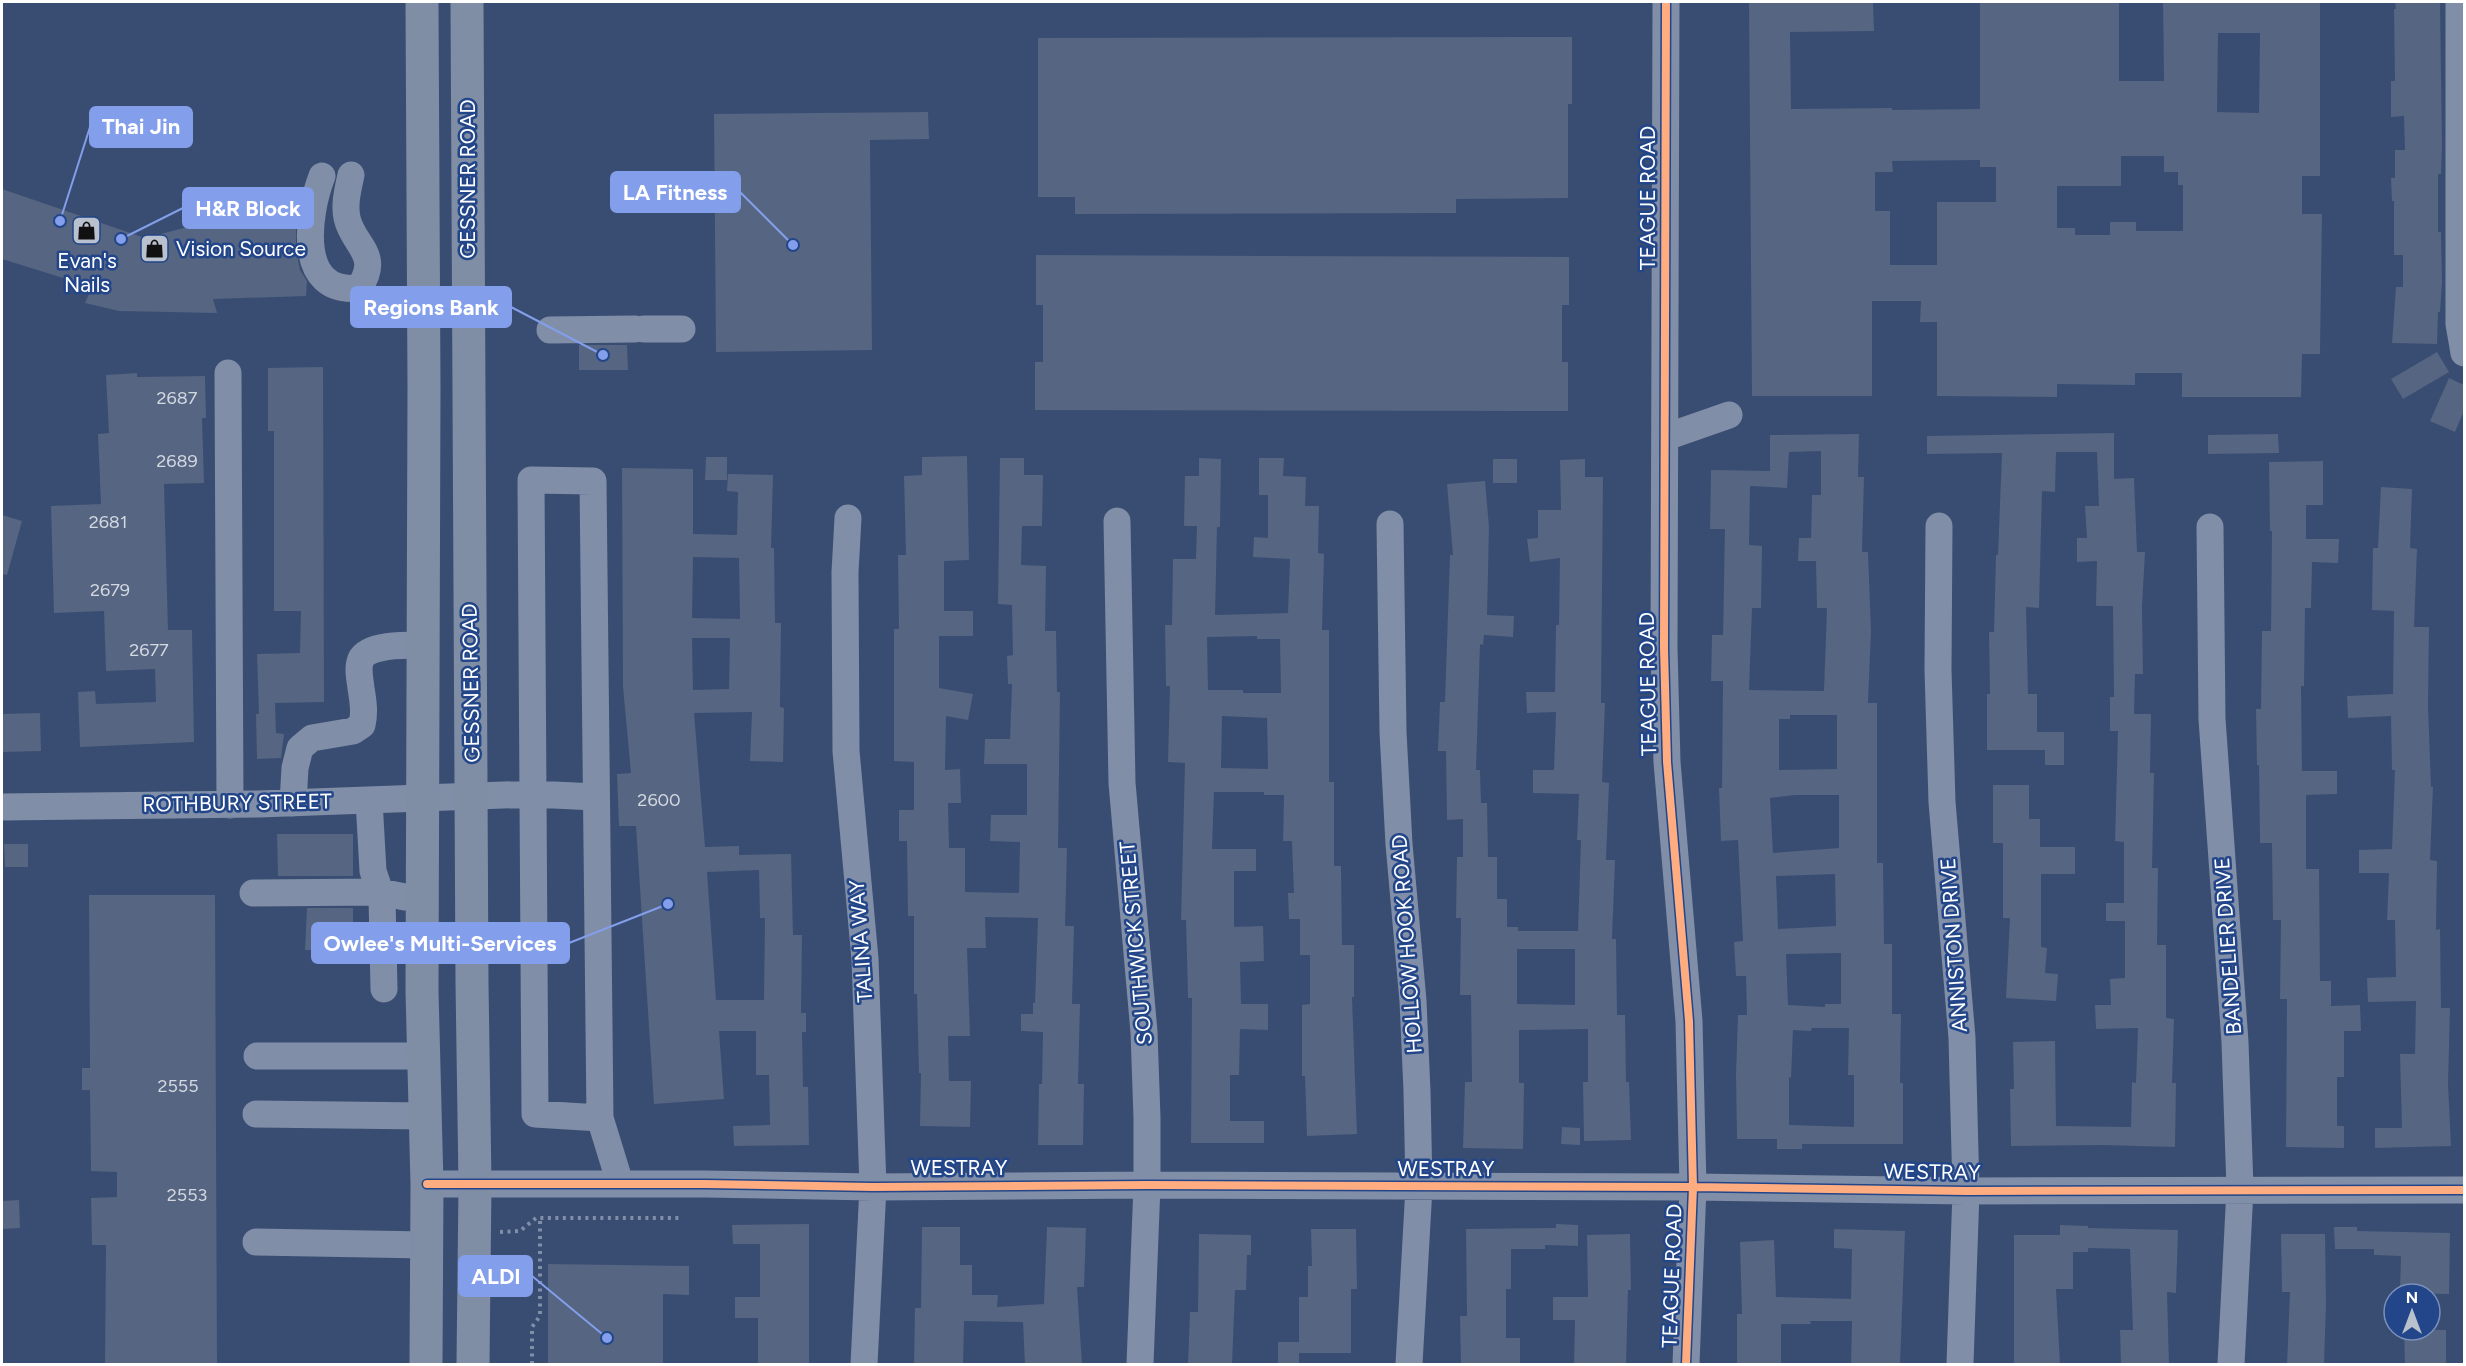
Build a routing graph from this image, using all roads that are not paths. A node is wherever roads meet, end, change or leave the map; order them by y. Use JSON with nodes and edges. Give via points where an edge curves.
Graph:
{"nodes":[{"id":1,"x":422,"y":2,"type":"edge"},
{"id":2,"x":467,"y":2,"type":"edge"},
{"id":3,"x":1666,"y":2,"type":"edge"},
{"id":4,"x":2459,"y":2,"type":"edge"},
{"id":5,"x":2462,"y":74,"type":"edge"},
{"id":6,"x":351,"y":175,"type":"dead end"},
{"id":7,"x":322,"y":176,"type":"dead end"},
{"id":8,"x":682,"y":329,"type":"dead end"},
{"id":9,"x":550,"y":330,"type":"dead end"},
{"id":10,"x":2464,"y":353,"type":"edge"},
{"id":11,"x":228,"y":373,"type":"dead end"},
{"id":12,"x":1729,"y":415,"type":"dead end"},
{"id":13,"x":1666,"y":437,"type":"junction"},
{"id":14,"x":848,"y":518,"type":"dead end"},
{"id":15,"x":1117,"y":520,"type":"dead end"},
{"id":16,"x":1390,"y":524,"type":"dead end"},
{"id":17,"x":1939,"y":525,"type":"dead end"},
{"id":18,"x":2210,"y":526,"type":"dead end"},
{"id":19,"x":423,"y":645,"type":"junction"},
{"id":20,"x":533,"y":794,"type":"junction"},
{"id":21,"x":472,"y":796,"type":"junction"},
{"id":22,"x":596,"y":797,"type":"junction"},
{"id":23,"x":423,"y":798,"type":"junction"},
{"id":24,"x":369,"y":800,"type":"junction"},
{"id":25,"x":293,"y":803,"type":"junction"},
{"id":26,"x":230,"y":805,"type":"junction"},
{"id":27,"x":2,"y":807,"type":"edge"},
{"id":28,"x":380,"y":892,"type":"junction"},
{"id":29,"x":254,"y":893,"type":"dead end"},
{"id":30,"x":422,"y":897,"type":"junction"},
{"id":31,"x":384,"y":989,"type":"dead end"},
{"id":32,"x":257,"y":1056,"type":"dead end"},
{"id":33,"x":423,"y":1056,"type":"junction"},
{"id":34,"x":256,"y":1114,"type":"dead end"},
{"id":35,"x":425,"y":1116,"type":"junction"},
{"id":36,"x":600,"y":1118,"type":"junction"},
{"id":37,"x":620,"y":1183,"type":"junction"},
{"id":38,"x":426,"y":1184,"type":"junction"},
{"id":39,"x":475,"y":1184,"type":"junction"},
{"id":40,"x":1148,"y":1185,"type":"junction"},
{"id":41,"x":873,"y":1187,"type":"junction"},
{"id":42,"x":1419,"y":1187,"type":"junction"},
{"id":43,"x":1693,"y":1187,"type":"junction"},
{"id":44,"x":2240,"y":1189,"type":"junction"},
{"id":45,"x":2464,"y":1190,"type":"edge"},
{"id":46,"x":1966,"y":1191,"type":"junction"},
{"id":47,"x":256,"y":1242,"type":"dead end"},
{"id":48,"x":426,"y":1245,"type":"junction"},
{"id":49,"x":426,"y":1365,"type":"edge"},
{"id":50,"x":473,"y":1365,"type":"edge"},
{"id":51,"x":864,"y":1365,"type":"edge"},
{"id":52,"x":1140,"y":1365,"type":"edge"},
{"id":53,"x":1410,"y":1365,"type":"edge"},
{"id":54,"x":1686,"y":1365,"type":"edge"},
{"id":55,"x":1960,"y":1365,"type":"edge"},
{"id":56,"x":2231,"y":1365,"type":"edge"}],
"edges":[{"from":1,"to":19,"type":"main road"},
{"from":2,"to":21,"type":"main road","name":"GESSNER ROAD"},
{"from":3,"to":13,"type":"street","name":"TEAGUE ROAD"},
{"from":4,"to":5,"type":"street"},
{"from":5,"to":10,"type":"street","via":[[2459,324]]},
{"from":6,"to":7,"type":"street","via":[[346,201],[348,220],[368,261],[368,276],[359,288],[343,290],[322,278],[312,259],[311,219]]},
{"from":8,"to":9,"type":"street"},
{"from":11,"to":26,"type":"street"},
{"from":12,"to":13,"type":"street"},
{"from":13,"to":43,"type":"street","name":"TEAGUE ROAD","via":[[1666,762],[1689,1021]]},
{"from":14,"to":41,"type":"street","name":"TALINA WAY","via":[[846,751],[865,959]]},
{"from":15,"to":40,"type":"street","name":"SOUTHWICK STREET","via":[[1122,783],[1144,1032]]},
{"from":16,"to":42,"type":"street","name":"HOLLOW HOOK ROAD","via":[[1393,732],[1413,1001]]},
{"from":17,"to":46,"type":"street","name":"ANNISTON DRIVE","via":[[1942,802],[1962,1038]]},
{"from":18,"to":44,"type":"street","name":"BANDELIER DRIVE","via":[[2212,719],[2233,1021]]},
{"from":19,"to":23,"type":"main road"},
{"from":19,"to":25,"type":"street","via":[[396,645],[365,654],[359,668],[365,714],[362,725],[353,731],[312,738],[300,748]]},
{"from":20,"to":21,"type":"street","name":"ROTHBURY STREET"},
{"from":20,"to":22,"type":"street","name":"ROTHBURY STREET"},
{"from":20,"to":22,"type":"street","via":[[531,480],[593,481]]},
{"from":20,"to":36,"type":"street","via":[[535,1114]]},
{"from":21,"to":23,"type":"street","name":"ROTHBURY STREET"},
{"from":21,"to":39,"type":"main road","name":"GESSNER ROAD"},
{"from":22,"to":36,"type":"street"},
{"from":23,"to":24,"type":"street","name":"ROTHBURY STREET"},
{"from":23,"to":30,"type":"main road"},
{"from":24,"to":25,"type":"street","name":"ROTHBURY STREET"},
{"from":24,"to":28,"type":"street","via":[[373,871]]},
{"from":25,"to":26,"type":"street","name":"ROTHBURY STREET"},
{"from":26,"to":27,"type":"street","name":"ROTHBURY STREET"},
{"from":28,"to":29,"type":"street"},
{"from":28,"to":30,"type":"street"},
{"from":28,"to":31,"type":"street"},
{"from":30,"to":33,"type":"main road"},
{"from":32,"to":33,"type":"street"},
{"from":33,"to":35,"type":"main road"},
{"from":34,"to":35,"type":"street"},
{"from":35,"to":38,"type":"main road"},
{"from":36,"to":37,"type":"street"},
{"from":37,"to":39,"type":"street","name":"WESTRAY"},
{"from":37,"to":41,"type":"street","name":"WESTRAY"},
{"from":38,"to":39,"type":"street","name":"WESTRAY"},
{"from":38,"to":48,"type":"main road"},
{"from":39,"to":50,"type":"main road","name":"GESSNER ROAD"},
{"from":40,"to":41,"type":"street","name":"WESTRAY"},
{"from":40,"to":42,"type":"street","name":"WESTRAY"},
{"from":40,"to":52,"type":"street","name":"SOUTHWICK STREET"},
{"from":41,"to":51,"type":"street","name":"TALINA WAY"},
{"from":42,"to":43,"type":"street","name":"WESTRAY"},
{"from":42,"to":53,"type":"street","name":"HOLLOW HOOK ROAD"},
{"from":43,"to":46,"type":"street","name":"WESTRAY"},
{"from":43,"to":54,"type":"street","name":"TEAGUE ROAD"},
{"from":44,"to":45,"type":"street","name":"WESTRAY"},
{"from":44,"to":46,"type":"street","name":"WESTRAY"},
{"from":44,"to":56,"type":"street","name":"BANDELIER DRIVE"},
{"from":46,"to":55,"type":"street","name":"ANNISTON DRIVE"},
{"from":47,"to":48,"type":"street"},
{"from":48,"to":49,"type":"main road"}]}
